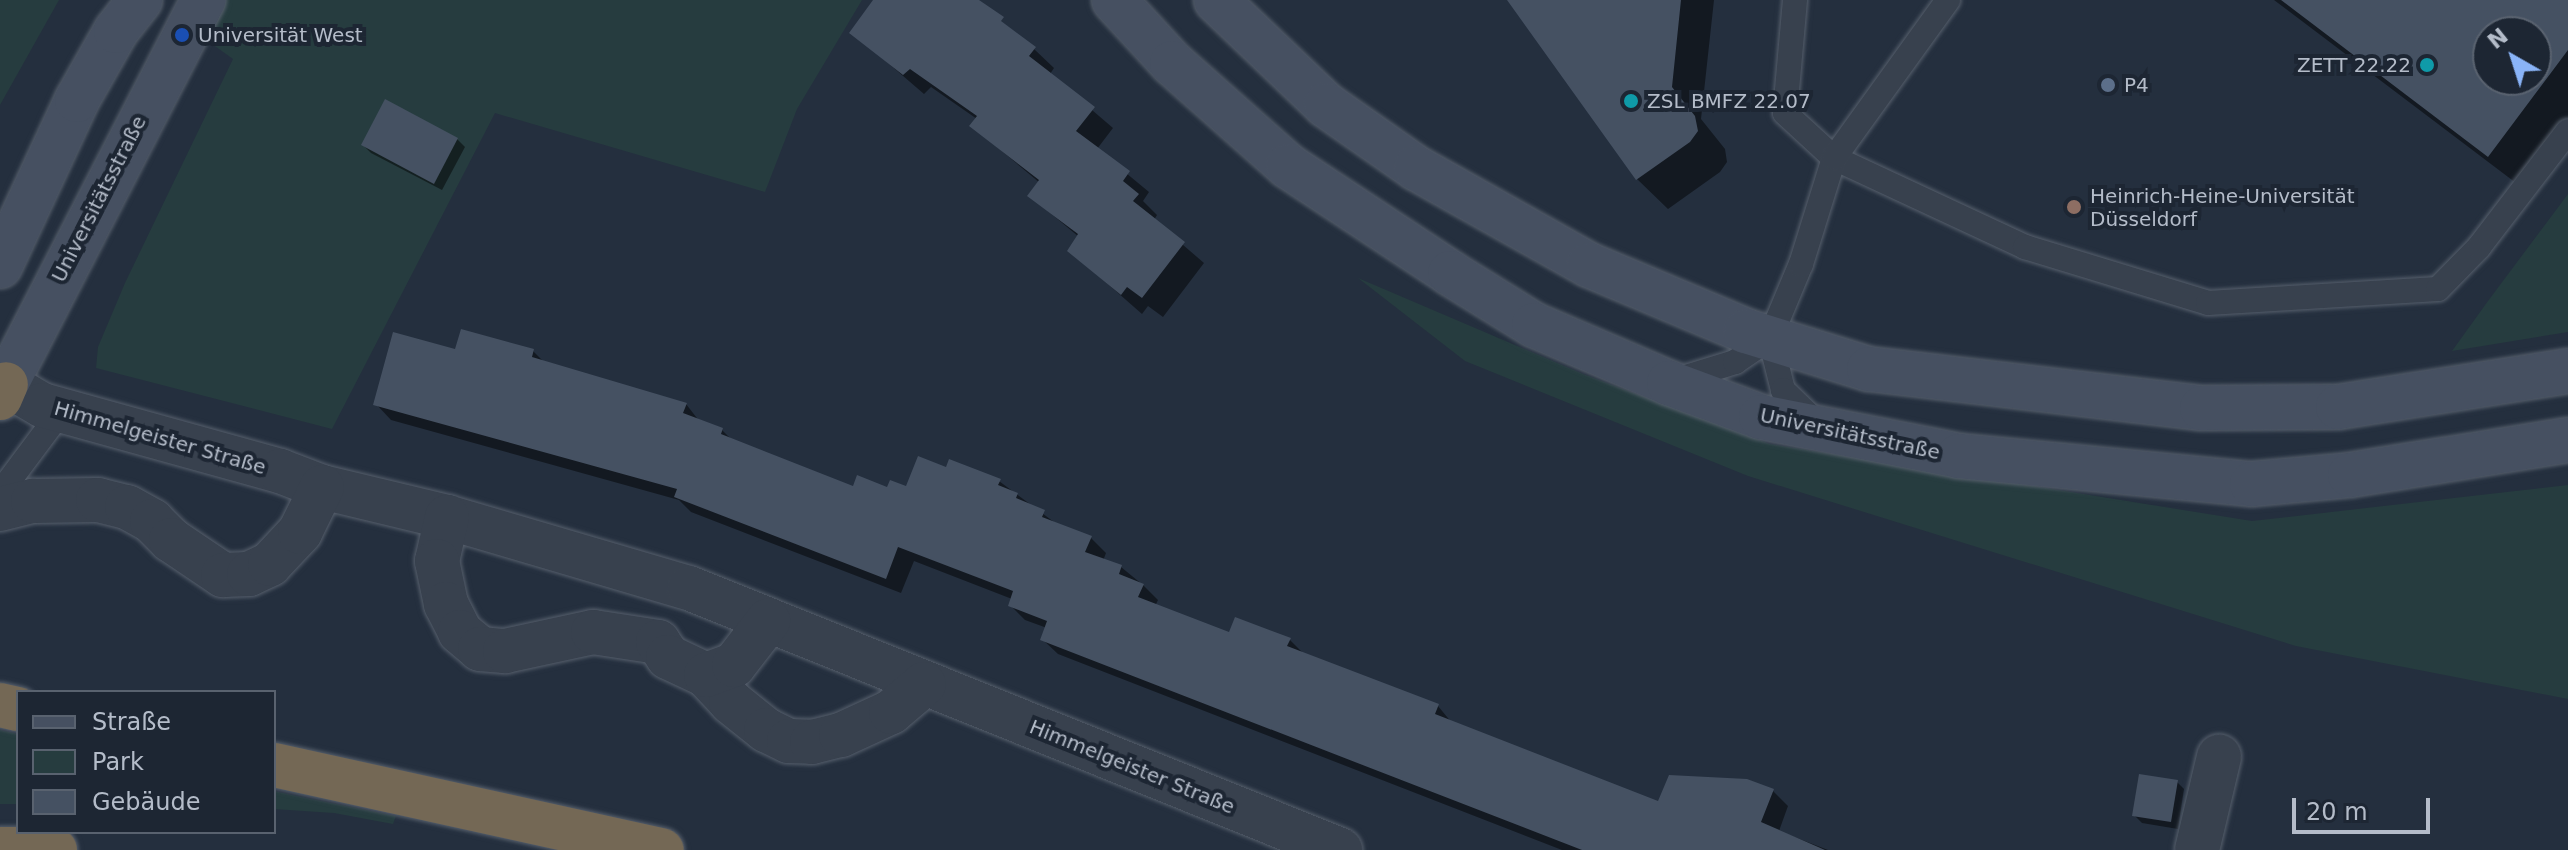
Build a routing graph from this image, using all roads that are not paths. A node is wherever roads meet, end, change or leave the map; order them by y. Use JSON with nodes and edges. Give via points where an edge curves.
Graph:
{"nodes":[{"id":1,"x":140,"y":0,"type":"edge"},
{"id":2,"x":203,"y":0,"type":"edge"},
{"id":3,"x":1114,"y":0,"type":"edge"},
{"id":4,"x":1216,"y":0,"type":"edge"},
{"id":5,"x":1795,"y":0,"type":"edge"},
{"id":6,"x":1948,"y":0,"type":"edge"},
{"id":7,"x":2568,"y":131,"type":"edge"},
{"id":8,"x":1834,"y":158,"type":"junction"},
{"id":9,"x":0,"y":266,"type":"edge"},
{"id":10,"x":1770,"y":338,"type":"junction"},
{"id":11,"x":2568,"y":371,"type":"edge"},
{"id":12,"x":1669,"y":383,"type":"junction"},
{"id":13,"x":1,"y":384,"type":"edge"},
{"id":14,"x":62,"y":410,"type":"junction"},
{"id":15,"x":1826,"y":432,"type":"junction"},
{"id":16,"x":2568,"y":440,"type":"edge"},
{"id":17,"x":322,"y":487,"type":"junction"},
{"id":18,"x":0,"y":493,"type":"edge"},
{"id":19,"x":0,"y":509,"type":"edge"},
{"id":20,"x":447,"y":517,"type":"junction"},
{"id":21,"x":689,"y":588,"type":"junction"},
{"id":22,"x":768,"y":621,"type":"junction"},
{"id":23,"x":658,"y":642,"type":"junction"},
{"id":24,"x":706,"y":675,"type":"junction"},
{"id":25,"x":924,"y":684,"type":"junction"},
{"id":26,"x":2219,"y":757,"type":"dead end"},
{"id":27,"x":276,"y":765,"type":"edge"},
{"id":28,"x":0,"y":849,"type":"edge"},
{"id":29,"x":55,"y":850,"type":"edge"},
{"id":30,"x":662,"y":850,"type":"edge"},
{"id":31,"x":1340,"y":850,"type":"edge"},
{"id":32,"x":2197,"y":850,"type":"edge"}],
"edges":[{"from":1,"to":9,"type":"street","via":[[77,100]]},
{"from":2,"to":13,"type":"street","name":"Universitätsstraße"},
{"from":3,"to":12,"type":"street","name":"Universitätsstraße","via":[[1182,73],[1288,166],[1534,325]]},
{"from":4,"to":10,"type":"street","via":[[1326,105],[1416,168],[1589,265]]},
{"from":5,"to":8,"type":"lane","via":[[1785,113]]},
{"from":6,"to":8,"type":"lane"},
{"from":7,"to":8,"type":"lane","via":[[2479,247],[2438,289],[2208,303],[2025,247]]},
{"from":8,"to":10,"type":"lane","via":[[1801,264]]},
{"from":10,"to":11,"type":"street","via":[[1869,369],[2202,408],[2338,407]]},
{"from":10,"to":12,"type":"lane","via":[[1735,362]]},
{"from":10,"to":15,"type":"lane","via":[[1783,390]]},
{"from":12,"to":15,"type":"street","name":"Universitätsstraße","via":[[1761,417]]},
{"from":13,"to":14,"type":"street","name":"Himmelgeister Straße"},
{"from":14,"to":17,"type":"street","name":"Himmelgeister Straße"},
{"from":14,"to":18,"type":"lane"},
{"from":15,"to":16,"type":"street","name":"Universitätsstraße","via":[[1959,456],[2252,484],[2350,475]]},
{"from":17,"to":19,"type":"street","via":[[300,532],[270,564],[249,574],[223,575],[127,507],[98,500],[33,501]]},
{"from":17,"to":20,"type":"street","name":"Himmelgeister Straße"},
{"from":20,"to":21,"type":"street","name":"Himmelgeister Straße"},
{"from":20,"to":23,"type":"street","via":[[437,561],[446,604],[460,632],[480,649],[505,651],[593,632]]},
{"from":21,"to":22,"type":"street","name":"Himmelgeister Straße"},
{"from":21,"to":23,"type":"street","via":[[663,620]]},
{"from":22,"to":24,"type":"street","via":[[734,665]]},
{"from":22,"to":25,"type":"street","name":"Himmelgeister Straße"},
{"from":23,"to":24,"type":"street","via":[[668,657]]},
{"from":24,"to":25,"type":"street","via":[[766,730],[800,742],[841,735],[891,712]]},
{"from":25,"to":31,"type":"street","name":"Himmelgeister Straße"},
{"from":26,"to":32,"type":"street"},
{"from":27,"to":30,"type":"highway"},
{"from":28,"to":29,"type":"highway"}]}
